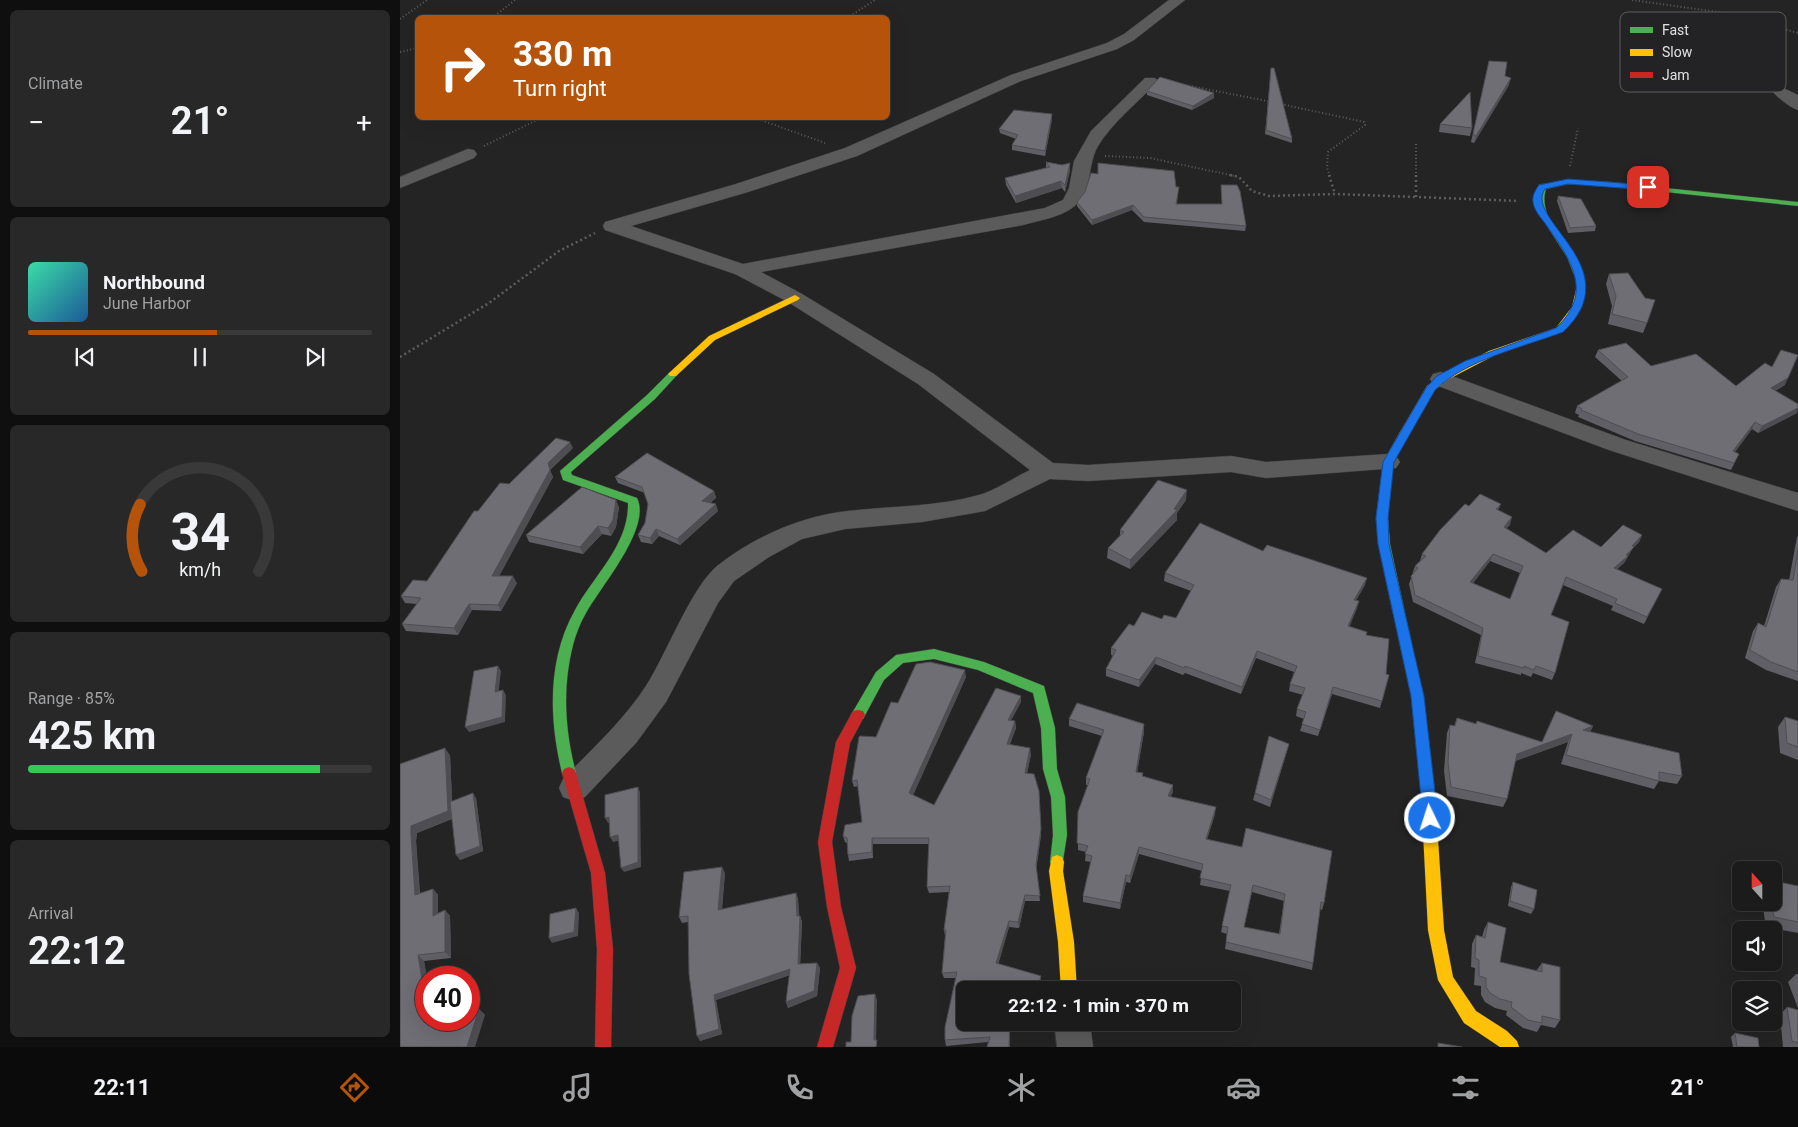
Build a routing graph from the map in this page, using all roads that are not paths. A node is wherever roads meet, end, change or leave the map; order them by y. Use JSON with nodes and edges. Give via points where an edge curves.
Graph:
{"nodes":[{"id":1,"x":1178,"y":0,"type":"edge"},
{"id":2,"x":1150,"y":81,"type":"road end"},
{"id":3,"x":1781,"y":92,"type":"dead end"},
{"id":4,"x":1798,"y":105,"type":"edge"},
{"id":5,"x":468,"y":154,"type":"road end"},
{"id":6,"x":400,"y":183,"type":"edge"},
{"id":7,"x":1798,"y":204,"type":"edge"},
{"id":8,"x":742,"y":270,"type":"junction"},
{"id":9,"x":794,"y":298,"type":"junction"},
{"id":10,"x":1441,"y":379,"type":"junction"},
{"id":11,"x":1388,"y":462,"type":"junction"},
{"id":12,"x":1047,"y":471,"type":"junction"},
{"id":13,"x":1798,"y":502,"type":"edge"},
{"id":14,"x":574,"y":788,"type":"junction"},
{"id":15,"x":1068,"y":981,"type":"edge"},
{"id":16,"x":1073,"y":1031,"type":"edge"},
{"id":17,"x":603,"y":1047,"type":"edge"},
{"id":18,"x":824,"y":1047,"type":"edge"},
{"id":19,"x":1075,"y":1047,"type":"edge"},
{"id":20,"x":1511,"y":1047,"type":"edge"}],
"edges":[{"from":1,"to":8,"type":"street","via":[[1112,46],[1016,78],[851,152],[612,226]]},
{"from":2,"to":8,"type":"street","via":[[1097,135],[1086,154],[1078,188],[1070,204],[1023,219]]},
{"from":3,"to":4,"type":"street"},
{"from":5,"to":6,"type":"street"},
{"from":7,"to":10,"type":"street","via":[[1648,187],[1568,182],[1542,187],[1537,194],[1538,206],[1579,269],[1581,291],[1576,310],[1559,330],[1469,363]]},
{"from":8,"to":9,"type":"street"},
{"from":9,"to":12,"type":"street","via":[[926,379]]},
{"from":9,"to":14,"type":"street","via":[[712,338],[651,397],[566,471],[567,477],[633,501],[634,510],[632,529],[573,625],[558,681],[562,749]]},
{"from":10,"to":11,"type":"street","via":[[1431,388]]},
{"from":10,"to":13,"type":"street","via":[[1708,477]]},
{"from":11,"to":12,"type":"street","via":[[1266,470],[1230,464],[1088,473]]},
{"from":11,"to":20,"type":"street","via":[[1382,518],[1384,544],[1417,696],[1430,800],[1436,930],[1446,980],[1470,1017],[1502,1037]]},
{"from":12,"to":14,"type":"street","via":[[985,502],[922,513],[845,520],[795,532],[725,574],[708,597],[656,694],[626,734]]},
{"from":14,"to":17,"type":"street","via":[[598,873],[605,949]]},
{"from":15,"to":18,"type":"street","via":[[1056,871],[1060,835],[1058,797],[1050,769],[1048,728],[1039,690],[980,666],[934,654],[900,658],[880,676],[843,742],[825,842],[834,907],[848,968]]},
{"from":16,"to":19,"type":"street"}]}
